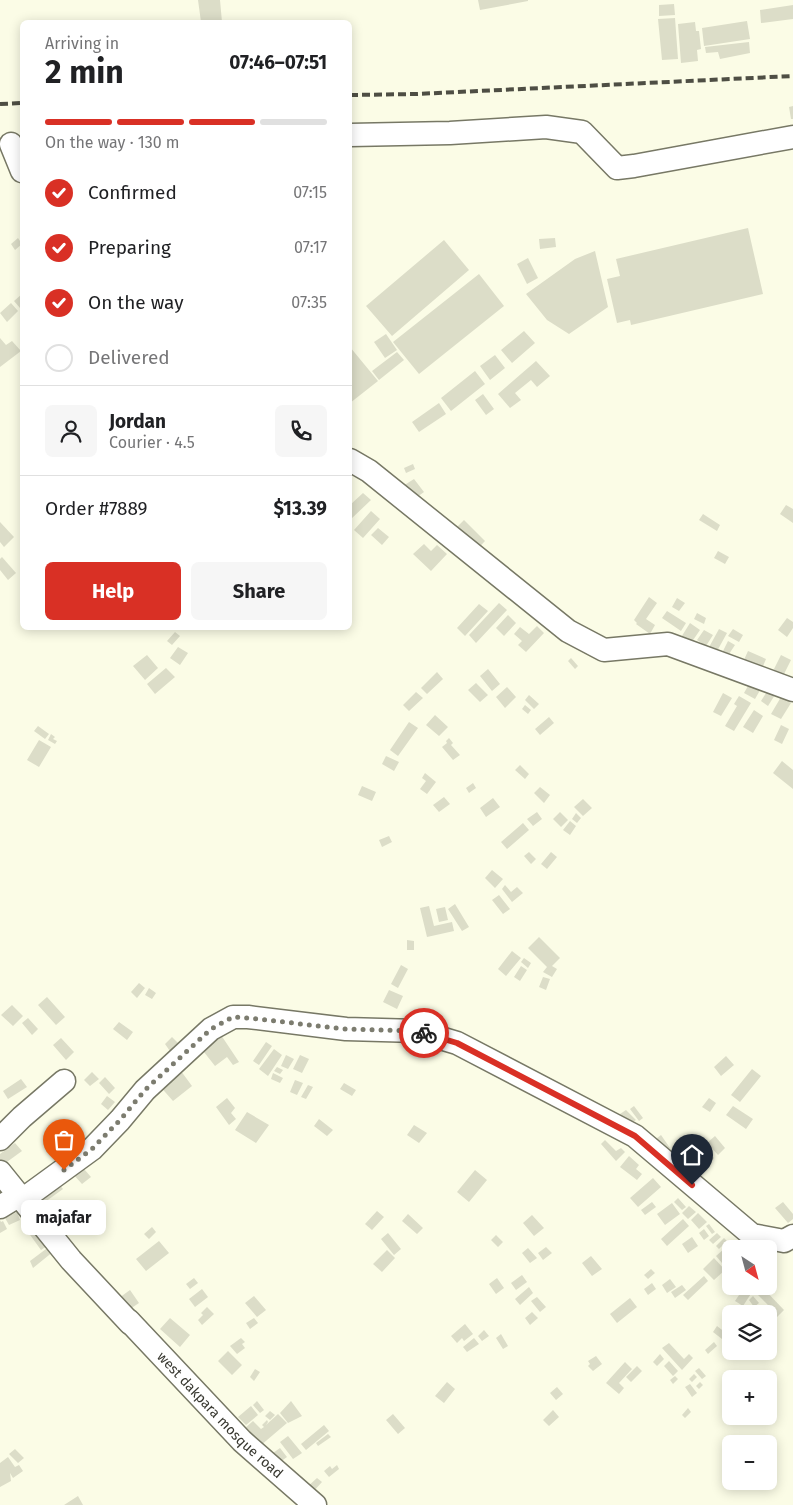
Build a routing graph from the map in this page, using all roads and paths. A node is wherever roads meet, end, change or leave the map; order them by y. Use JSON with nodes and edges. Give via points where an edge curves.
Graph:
{"nodes":[{"id":1,"x":352,"y":135,"type":"edge"},
{"id":2,"x":793,"y":137,"type":"edge"},
{"id":3,"x":11,"y":143,"type":"edge"},
{"id":4,"x":20,"y":166,"type":"edge"},
{"id":5,"x":352,"y":461,"type":"edge"},
{"id":6,"x":793,"y":690,"type":"edge"},
{"id":7,"x":64,"y":1082,"type":"dead end"},
{"id":8,"x":0,"y":1139,"type":"edge"},
{"id":9,"x":0,"y":1172,"type":"edge"},
{"id":10,"x":13,"y":1201,"type":"edge"},
{"id":11,"x":793,"y":1236,"type":"edge"},
{"id":12,"x":315,"y":1505,"type":"edge"}],
"edges":[{"from":1,"to":2,"type":"street","via":[[546,127],[582,132],[617,168]]},
{"from":3,"to":4,"type":"street"},
{"from":5,"to":6,"type":"street","via":[[369,471],[568,631],[604,650],[668,644]]},
{"from":7,"to":8,"type":"street"},
{"from":9,"to":10,"type":"street","name":"west dakpara mosque road"},
{"from":10,"to":11,"type":"street","via":[[92,1149],[145,1090],[211,1029],[233,1017],[241,1017],[346,1029],[417,1031],[457,1043],[635,1136],[752,1235],[784,1241]]},
{"from":10,"to":12,"type":"street","name":"west dakpara mosque road","via":[[242,1441]]}]}
